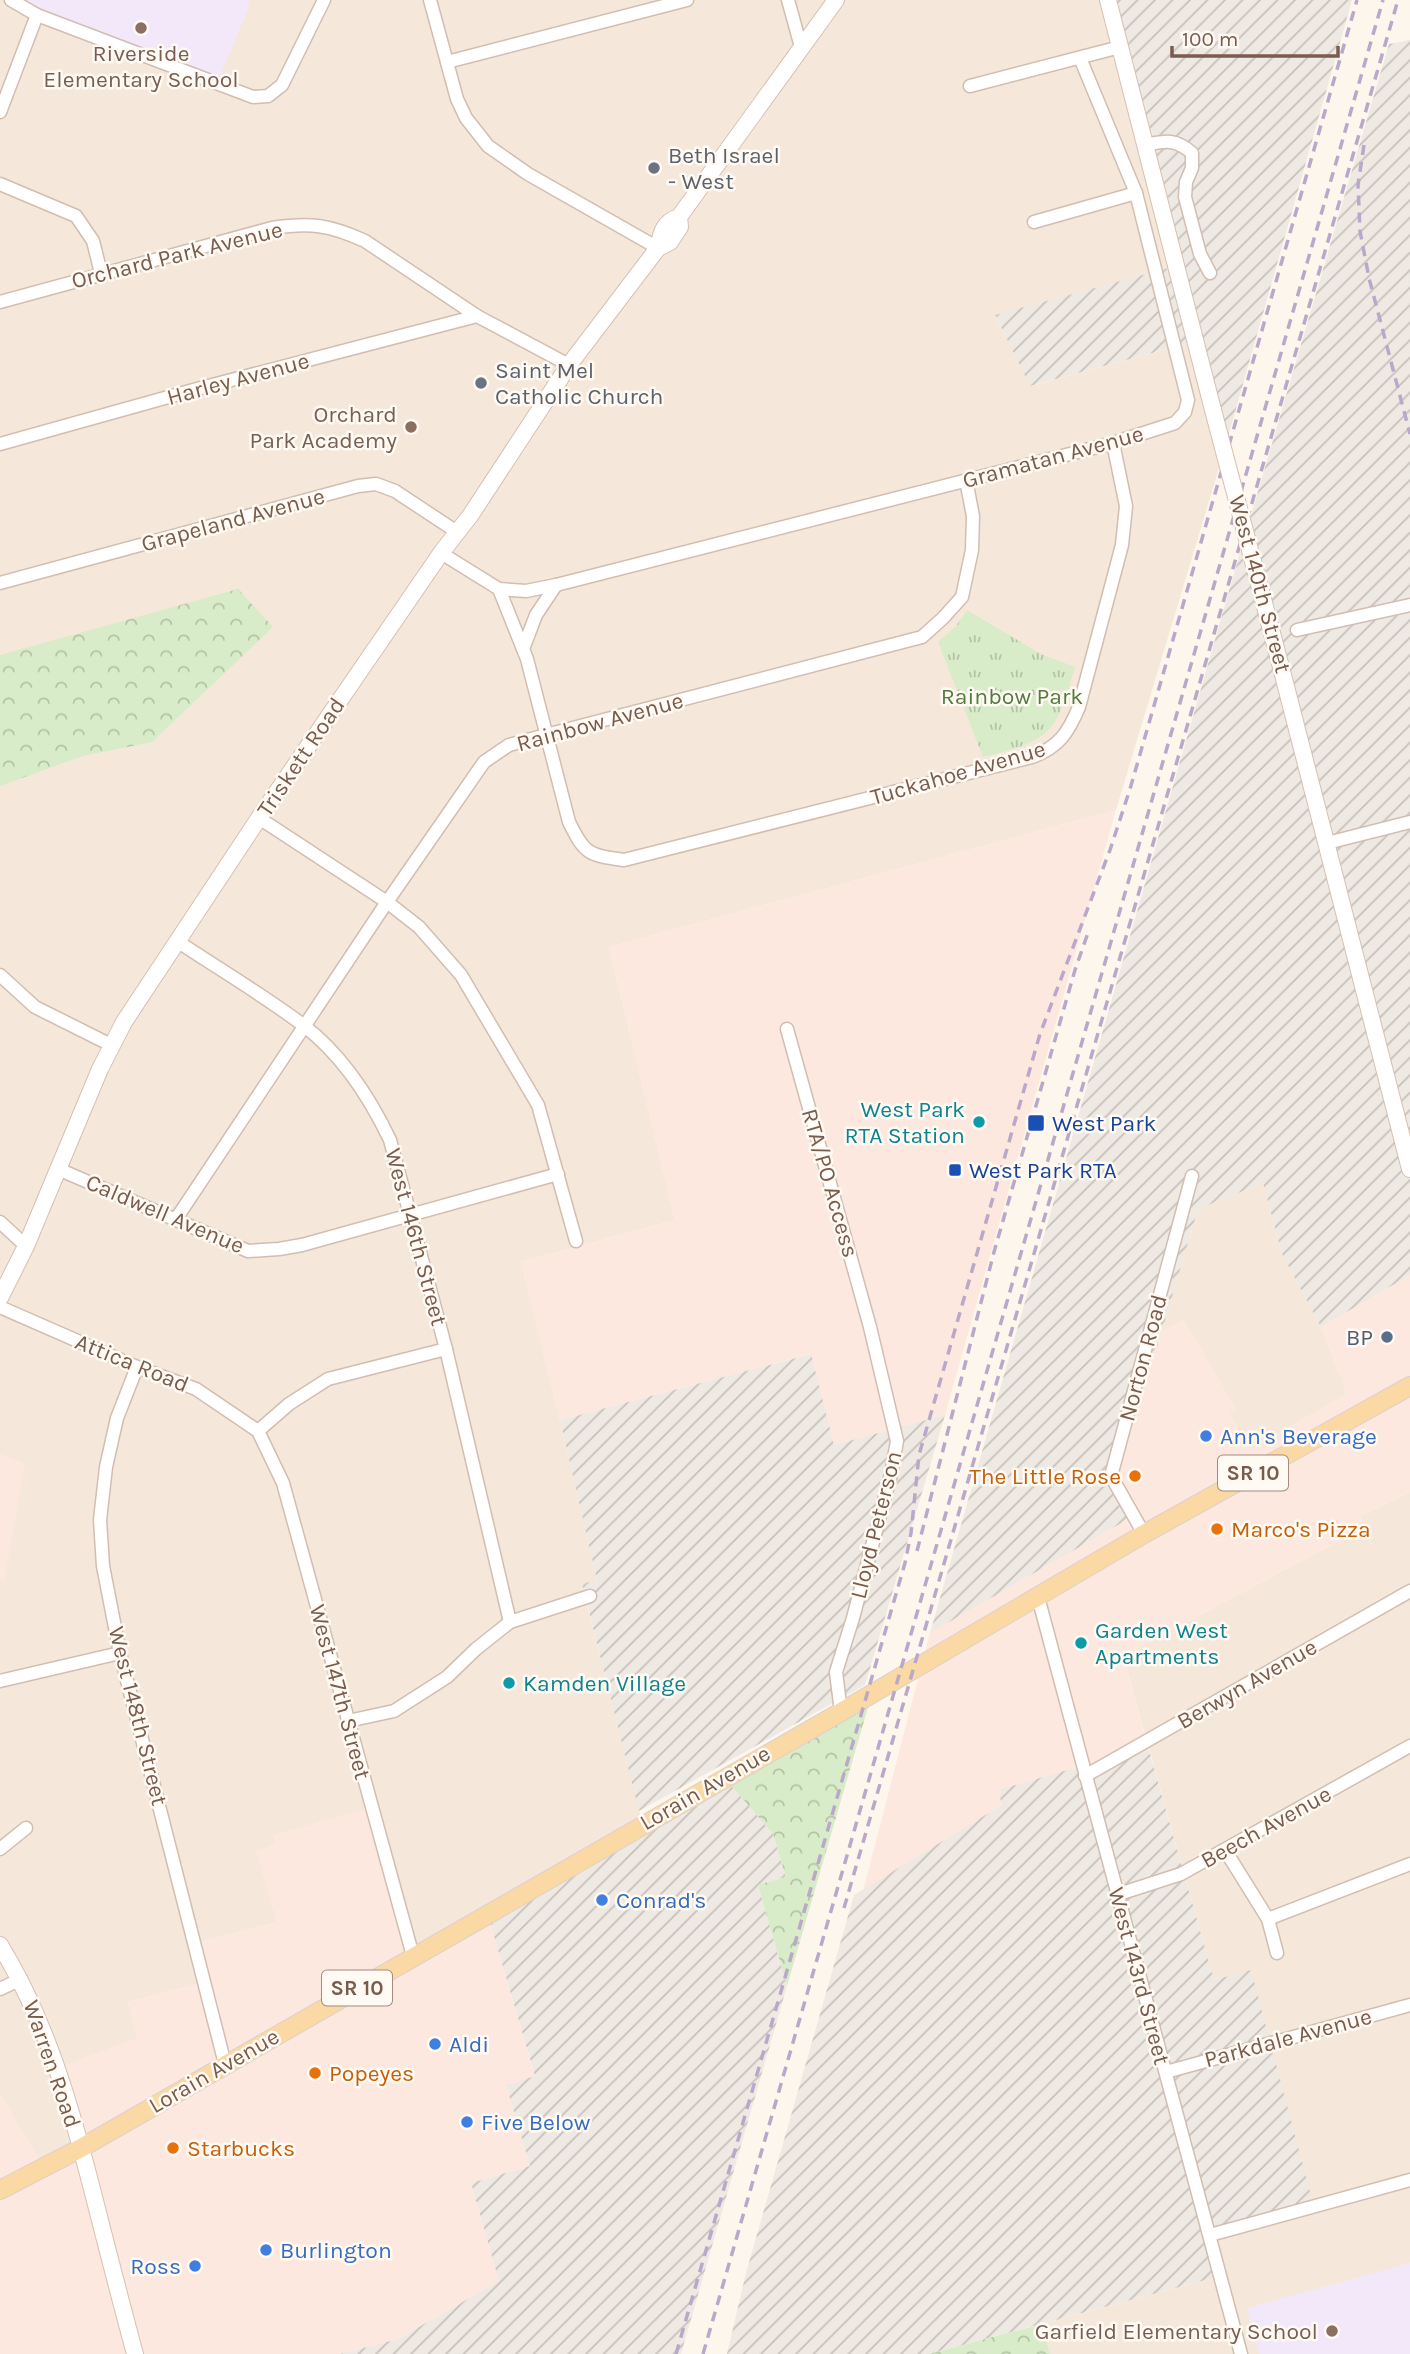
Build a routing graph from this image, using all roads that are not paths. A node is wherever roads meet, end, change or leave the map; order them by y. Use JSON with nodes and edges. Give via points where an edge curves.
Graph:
{"nodes":[{"id":1,"x":11,"y":0,"type":"edge"},
{"id":2,"x":324,"y":0,"type":"edge"},
{"id":3,"x":430,"y":0,"type":"edge"},
{"id":4,"x":687,"y":0,"type":"edge"},
{"id":5,"x":788,"y":0,"type":"edge"},
{"id":6,"x":836,"y":0,"type":"edge"},
{"id":7,"x":1108,"y":0,"type":"edge"},
{"id":8,"x":37,"y":15,"type":"junction"},
{"id":9,"x":801,"y":47,"type":"junction"},
{"id":10,"x":1120,"y":47,"type":"junction"},
{"id":11,"x":1080,"y":58,"type":"junction"},
{"id":12,"x":447,"y":62,"type":"junction"},
{"id":13,"x":970,"y":86,"type":"dead end"},
{"id":14,"x":0,"y":112,"type":"edge"},
{"id":15,"x":1144,"y":145,"type":"junction"},
{"id":16,"x":0,"y":184,"type":"edge"},
{"id":17,"x":1136,"y":193,"type":"junction"},
{"id":18,"x":1034,"y":222,"type":"dead end"},
{"id":19,"x":658,"y":248,"type":"junction"},
{"id":20,"x":101,"y":273,"type":"junction"},
{"id":21,"x":1210,"y":273,"type":"dead end"},
{"id":22,"x":0,"y":302,"type":"edge"},
{"id":23,"x":477,"y":316,"type":"junction"},
{"id":24,"x":569,"y":365,"type":"junction"},
{"id":25,"x":1114,"y":443,"type":"junction"},
{"id":26,"x":0,"y":444,"type":"edge"},
{"id":27,"x":966,"y":480,"type":"junction"},
{"id":28,"x":457,"y":532,"type":"junction"},
{"id":29,"x":441,"y":553,"type":"junction"},
{"id":30,"x":0,"y":583,"type":"edge"},
{"id":31,"x":556,"y":586,"type":"junction"},
{"id":32,"x":499,"y":589,"type":"junction"},
{"id":33,"x":1410,"y":605,"type":"edge"},
{"id":34,"x":1297,"y":630,"type":"dead end"},
{"id":35,"x":523,"y":649,"type":"junction"},
{"id":36,"x":547,"y":735,"type":"junction"},
{"id":37,"x":259,"y":818,"type":"junction"},
{"id":38,"x":1410,"y":822,"type":"edge"},
{"id":39,"x":1327,"y":843,"type":"junction"},
{"id":40,"x":387,"y":902,"type":"junction"},
{"id":41,"x":177,"y":941,"type":"junction"},
{"id":42,"x":0,"y":975,"type":"edge"},
{"id":43,"x":304,"y":1026,"type":"junction"},
{"id":44,"x":788,"y":1029,"type":"dead end"},
{"id":45,"x":111,"y":1045,"type":"junction"},
{"id":46,"x":58,"y":1169,"type":"junction"},
{"id":47,"x":1410,"y":1169,"type":"edge"},
{"id":48,"x":558,"y":1174,"type":"junction"},
{"id":49,"x":1192,"y":1176,"type":"dead end"},
{"id":50,"x":411,"y":1215,"type":"junction"},
{"id":51,"x":176,"y":1219,"type":"junction"},
{"id":52,"x":0,"y":1222,"type":"edge"},
{"id":53,"x":576,"y":1241,"type":"dead end"},
{"id":54,"x":26,"y":1245,"type":"junction"},
{"id":55,"x":0,"y":1298,"type":"edge"},
{"id":56,"x":0,"y":1307,"type":"edge"},
{"id":57,"x":873,"y":1337,"type":"joint"},
{"id":58,"x":446,"y":1349,"type":"junction"},
{"id":59,"x":137,"y":1367,"type":"junction"},
{"id":60,"x":1410,"y":1386,"type":"edge"},
{"id":61,"x":258,"y":1431,"type":"junction"},
{"id":62,"x":1143,"y":1534,"type":"junction"},
{"id":63,"x":1410,"y":1591,"type":"edge"},
{"id":64,"x":590,"y":1596,"type":"dead end"},
{"id":65,"x":1038,"y":1597,"type":"junction"},
{"id":66,"x":510,"y":1622,"type":"junction"},
{"id":67,"x":120,"y":1653,"type":"junction"},
{"id":68,"x":0,"y":1681,"type":"edge"},
{"id":69,"x":841,"y":1712,"type":"junction"},
{"id":70,"x":348,"y":1721,"type":"junction"},
{"id":71,"x":1410,"y":1746,"type":"edge"},
{"id":72,"x":1085,"y":1776,"type":"junction"},
{"id":73,"x":26,"y":1828,"type":"dead end"},
{"id":74,"x":0,"y":1849,"type":"edge"},
{"id":75,"x":1225,"y":1850,"type":"junction"},
{"id":76,"x":1410,"y":1864,"type":"edge"},
{"id":77,"x":1116,"y":1895,"type":"junction"},
{"id":78,"x":1268,"y":1919,"type":"junction"},
{"id":79,"x":0,"y":1945,"type":"edge"},
{"id":80,"x":1278,"y":1953,"type":"dead end"},
{"id":81,"x":413,"y":1956,"type":"junction"},
{"id":82,"x":21,"y":1979,"type":"junction"},
{"id":83,"x":0,"y":1989,"type":"edge"},
{"id":84,"x":1410,"y":2006,"type":"edge"},
{"id":85,"x":225,"y":2064,"type":"junction"},
{"id":86,"x":1166,"y":2071,"type":"junction"},
{"id":87,"x":81,"y":2148,"type":"junction"},
{"id":88,"x":1410,"y":2180,"type":"edge"},
{"id":89,"x":0,"y":2190,"type":"edge"},
{"id":90,"x":1210,"y":2235,"type":"junction"},
{"id":91,"x":135,"y":2354,"type":"edge"},
{"id":92,"x":1241,"y":2354,"type":"edge"}],
"edges":[{"from":1,"to":8,"type":"street"},
{"from":2,"to":8,"type":"street","via":[[282,85],[268,96],[253,97]]},
{"from":3,"to":12,"type":"street"},
{"from":4,"to":12,"type":"street"},
{"from":5,"to":9,"type":"street"},
{"from":6,"to":9,"type":"main road","name":"Triskett Road"},
{"from":7,"to":10,"type":"main road","name":"West 140th Street"},
{"from":8,"to":14,"type":"street"},
{"from":9,"to":19,"type":"main road","name":"Triskett Road","via":[[679,217],[661,232]]},
{"from":10,"to":11,"type":"street"},
{"from":10,"to":15,"type":"main road","name":"West 140th Street"},
{"from":11,"to":13,"type":"street"},
{"from":11,"to":17,"type":"street","name":"Gramatan Avenue"},
{"from":12,"to":19,"type":"street","via":[[466,118],[488,146]]},
{"from":15,"to":21,"type":"street","via":[[1170,141],[1192,153],[1185,197],[1200,254]]},
{"from":15,"to":39,"type":"main road","name":"West 140th Street","bridge":true},
{"from":16,"to":20,"type":"street","via":[[76,216],[93,241]]},
{"from":17,"to":18,"type":"street"},
{"from":17,"to":25,"type":"street","name":"Gramatan Avenue","via":[[1188,400],[1175,424]]},
{"from":19,"to":24,"type":"main road","name":"Triskett Road"},
{"from":20,"to":22,"type":"street","name":"Orchard Park Avenue"},
{"from":20,"to":23,"type":"street","name":"Orchard Park Avenue","via":[[272,228],[322,225],[365,241]]},
{"from":23,"to":24,"type":"street","name":"Orchard Park Avenue"},
{"from":23,"to":26,"type":"street","name":"Harley Avenue"},
{"from":24,"to":28,"type":"main road","name":"Triskett Road"},
{"from":25,"to":27,"type":"street","name":"Gramatan Avenue"},
{"from":25,"to":36,"type":"street","name":"Tuckahoe Avenue","via":[[1126,506],[1122,545],[1079,707],[1049,751],[624,860],[594,855],[579,841],[569,822]]},
{"from":27,"to":31,"type":"street","name":"Gramatan Avenue"},
{"from":27,"to":36,"type":"street","name":"Rainbow Avenue","via":[[973,516],[972,550],[962,597],[922,636]]},
{"from":28,"to":29,"type":"main road","name":"Triskett Road"},
{"from":28,"to":30,"type":"street","name":"Grapeland Avenue","via":[[395,491],[376,484]]},
{"from":29,"to":32,"type":"street"},
{"from":29,"to":37,"type":"main road","name":"Triskett Road"},
{"from":31,"to":32,"type":"street","name":"Gramatan Avenue"},
{"from":31,"to":35,"type":"street","via":[[536,615]]},
{"from":32,"to":35,"type":"street"},
{"from":33,"to":34,"type":"street"},
{"from":35,"to":36,"type":"street"},
{"from":36,"to":40,"type":"street","name":"Rainbow Avenue","via":[[509,745],[484,762]]},
{"from":37,"to":40,"type":"street"},
{"from":37,"to":41,"type":"main road","name":"Triskett Road"},
{"from":38,"to":39,"type":"street"},
{"from":39,"to":47,"type":"main road","name":"West 140th Street"},
{"from":40,"to":43,"type":"street","name":"Rainbow Avenue"},
{"from":40,"to":48,"type":"street","via":[[419,927],[461,975],[538,1105]]},
{"from":41,"to":43,"type":"street","name":"West 146th Street"},
{"from":41,"to":45,"type":"main road","name":"Triskett Road"},
{"from":42,"to":45,"type":"street","via":[[35,1007]]},
{"from":43,"to":50,"type":"street","name":"West 146th Street","via":[[337,1058],[377,1111]]},
{"from":43,"to":51,"type":"street","name":"Rainbow Avenue"},
{"from":44,"to":57,"type":"street","name":"RTA/PO Access"},
{"from":45,"to":46,"type":"main road","name":"Triskett Road"},
{"from":46,"to":51,"type":"street","name":"Caldwell Avenue"},
{"from":46,"to":54,"type":"main road","name":"Triskett Road"},
{"from":48,"to":50,"type":"street","name":"Caldwell Avenue"},
{"from":48,"to":53,"type":"street"},
{"from":49,"to":62,"type":"street","name":"Norton Road","via":[[1111,1476]]},
{"from":50,"to":51,"type":"street","name":"Caldwell Avenue","via":[[302,1245],[248,1251]]},
{"from":50,"to":58,"type":"street","name":"West 146th Street"},
{"from":52,"to":54,"type":"street"},
{"from":54,"to":55,"type":"main road","name":"Triskett Road"},
{"from":56,"to":59,"type":"street","name":"Attica Road"},
{"from":57,"to":69,"type":"street","name":"Lloyd Peterson","via":[[897,1441],[836,1672]]},
{"from":58,"to":61,"type":"street","via":[[328,1379]]},
{"from":58,"to":66,"type":"street","name":"West 146th Street"},
{"from":59,"to":61,"type":"street","name":"Attica Road","via":[[196,1389]]},
{"from":59,"to":67,"type":"street","name":"West 148th Street","via":[[117,1419],[100,1520],[103,1566]]},
{"from":60,"to":62,"type":"main road","name":"Lorain Avenue","number":"SR 10"},
{"from":61,"to":70,"type":"street","name":"West 147th Street","via":[[283,1483]]},
{"from":62,"to":65,"type":"main road","name":"Lorain Avenue","number":"SR 10"},
{"from":63,"to":72,"type":"street","name":"Berwyn Avenue"},
{"from":64,"to":66,"type":"street"},
{"from":65,"to":69,"type":"main road","name":"Lorain Avenue","number":"SR 10"},
{"from":65,"to":72,"type":"street","name":"West 143rd Street"},
{"from":66,"to":70,"type":"street","via":[[447,1677],[394,1711]]},
{"from":67,"to":68,"type":"street"},
{"from":67,"to":85,"type":"street","name":"West 148th Street"},
{"from":69,"to":81,"type":"main road","name":"Lorain Avenue","number":"SR 10"},
{"from":70,"to":81,"type":"street","name":"West 147th Street"},
{"from":71,"to":75,"type":"street","name":"Beech Avenue"},
{"from":72,"to":77,"type":"street","name":"West 143rd Street"},
{"from":73,"to":74,"type":"street"},
{"from":75,"to":77,"type":"street","name":"Beech Avenue","via":[[1181,1874]]},
{"from":75,"to":78,"type":"street"},
{"from":76,"to":78,"type":"street"},
{"from":77,"to":86,"type":"street","name":"West 143rd Street"},
{"from":78,"to":80,"type":"street"},
{"from":79,"to":82,"type":"main road","name":"Warren Road"},
{"from":81,"to":85,"type":"main road","name":"Lorain Avenue","number":"SR 10"},
{"from":82,"to":83,"type":"street"},
{"from":82,"to":87,"type":"main road","name":"Warren Road","via":[[56,2063]]},
{"from":84,"to":86,"type":"street","name":"Parkdale Avenue"},
{"from":85,"to":87,"type":"main road","name":"Lorain Avenue","number":"SR 10"},
{"from":86,"to":90,"type":"street","name":"West 143rd Street"},
{"from":87,"to":89,"type":"main road","name":"Lorain Avenue","number":"SR 10"},
{"from":87,"to":91,"type":"main road","name":"Warren Road"},
{"from":88,"to":90,"type":"street"},
{"from":90,"to":92,"type":"street","name":"West 143rd Street"}]}
